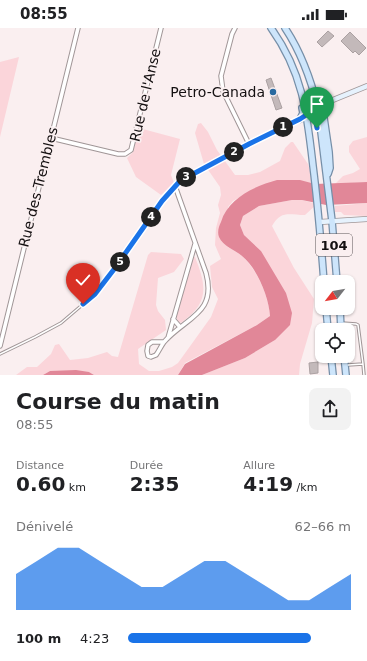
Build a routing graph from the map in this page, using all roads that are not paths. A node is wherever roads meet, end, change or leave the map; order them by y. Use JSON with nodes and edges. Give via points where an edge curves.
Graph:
{"nodes":[{"id":1,"x":78,"y":28,"type":"edge"},
{"id":2,"x":161,"y":28,"type":"edge"},
{"id":3,"x":235,"y":28,"type":"edge"},
{"id":4,"x":271,"y":28,"type":"edge"},
{"id":5,"x":285,"y":28,"type":"edge"},
{"id":6,"x":279,"y":40,"type":"junction"},
{"id":7,"x":367,"y":86,"type":"edge"},
{"id":8,"x":328,"y":102,"type":"junction"},
{"id":9,"x":312,"y":111,"type":"junction"},
{"id":10,"x":300,"y":119,"type":"junction"},
{"id":11,"x":51,"y":138,"type":"junction"},
{"id":12,"x":249,"y":144,"type":"junction"},
{"id":13,"x":327,"y":176,"type":"junction"},
{"id":14,"x":175,"y":186,"type":"junction"},
{"id":15,"x":367,"y":219,"type":"edge"},
{"id":16,"x":332,"y":221,"type":"junction"},
{"id":17,"x":320,"y":222,"type":"junction"},
{"id":18,"x":195,"y":243,"type":"junction"},
{"id":19,"x":324,"y":275,"type":"edge"},
{"id":20,"x":336,"y":275,"type":"edge"},
{"id":21,"x":340,"y":315,"type":"edge"},
{"id":22,"x":173,"y":319,"type":"junction"},
{"id":23,"x":341,"y":323,"type":"edge"},
{"id":24,"x":355,"y":324,"type":"edge"},
{"id":25,"x":180,"y":327,"type":"junction"},
{"id":26,"x":167,"y":339,"type":"junction"},
{"id":27,"x":164,"y":342,"type":"junction"},
{"id":28,"x":0,"y":346,"type":"edge"},
{"id":29,"x":0,"y":354,"type":"edge"},
{"id":30,"x":332,"y":363,"type":"edge"},
{"id":31,"x":345,"y":363,"type":"edge"},
{"id":32,"x":363,"y":364,"type":"junction"},
{"id":33,"x":345,"y":366,"type":"junction"},
{"id":34,"x":333,"y":375,"type":"edge"},
{"id":35,"x":346,"y":375,"type":"edge"},
{"id":36,"x":364,"y":375,"type":"edge"}],
"edges":[{"from":1,"to":11,"type":"street","name":"Rue des Trembles"},
{"from":2,"to":11,"type":"street","name":"Rue de l'Anse","via":[[131,150],[125,154],[118,154]]},
{"from":3,"to":12,"type":"street","via":[[221,76],[223,91]]},
{"from":4,"to":6,"type":"main road"},
{"from":5,"to":9,"type":"main road","number":"104","via":[[306,68],[313,89]]},
{"from":6,"to":9,"type":"main road","via":[[288,47],[297,66]]},
{"from":6,"to":10,"type":"main road","via":[[293,74],[302,106],[303,113]]},
{"from":7,"to":8,"type":"street"},
{"from":8,"to":9,"type":"street"},
{"from":8,"to":13,"type":"main road","via":[[323,112],[330,168]]},
{"from":9,"to":10,"type":"lane"},
{"from":9,"to":13,"type":"main road","via":[[322,167]]},
{"from":9,"to":17,"type":"main road","number":"104"},
{"from":10,"to":12,"type":"lane"},
{"from":11,"to":28,"type":"street","name":"Rue des Trembles"},
{"from":12,"to":14,"type":"lane"},
{"from":13,"to":16,"type":"main road","number":"104"},
{"from":14,"to":18,"type":"street"},
{"from":14,"to":29,"type":"lane","via":[[95,294],[61,323]]},
{"from":15,"to":16,"type":"street"},
{"from":16,"to":17,"type":"street"},
{"from":16,"to":20,"type":"main road","number":"104"},
{"from":17,"to":19,"type":"main road","number":"104"},
{"from":18,"to":22,"type":"street"},
{"from":18,"to":25,"type":"street","via":[[206,272],[209,292],[202,308]]},
{"from":21,"to":23,"type":"main road"},
{"from":22,"to":25,"type":"street"},
{"from":22,"to":26,"type":"street"},
{"from":24,"to":32,"type":"lane","via":[[358,325]]},
{"from":25,"to":26,"type":"street"},
{"from":26,"to":27,"type":"street"},
{"from":27,"to":27,"type":"street","via":[[152,342],[148,345],[148,356],[156,356]]},
{"from":30,"to":34,"type":"main road"},
{"from":31,"to":33,"type":"main road"},
{"from":32,"to":33,"type":"lane"},
{"from":32,"to":36,"type":"lane"},
{"from":33,"to":35,"type":"main road"}]}
